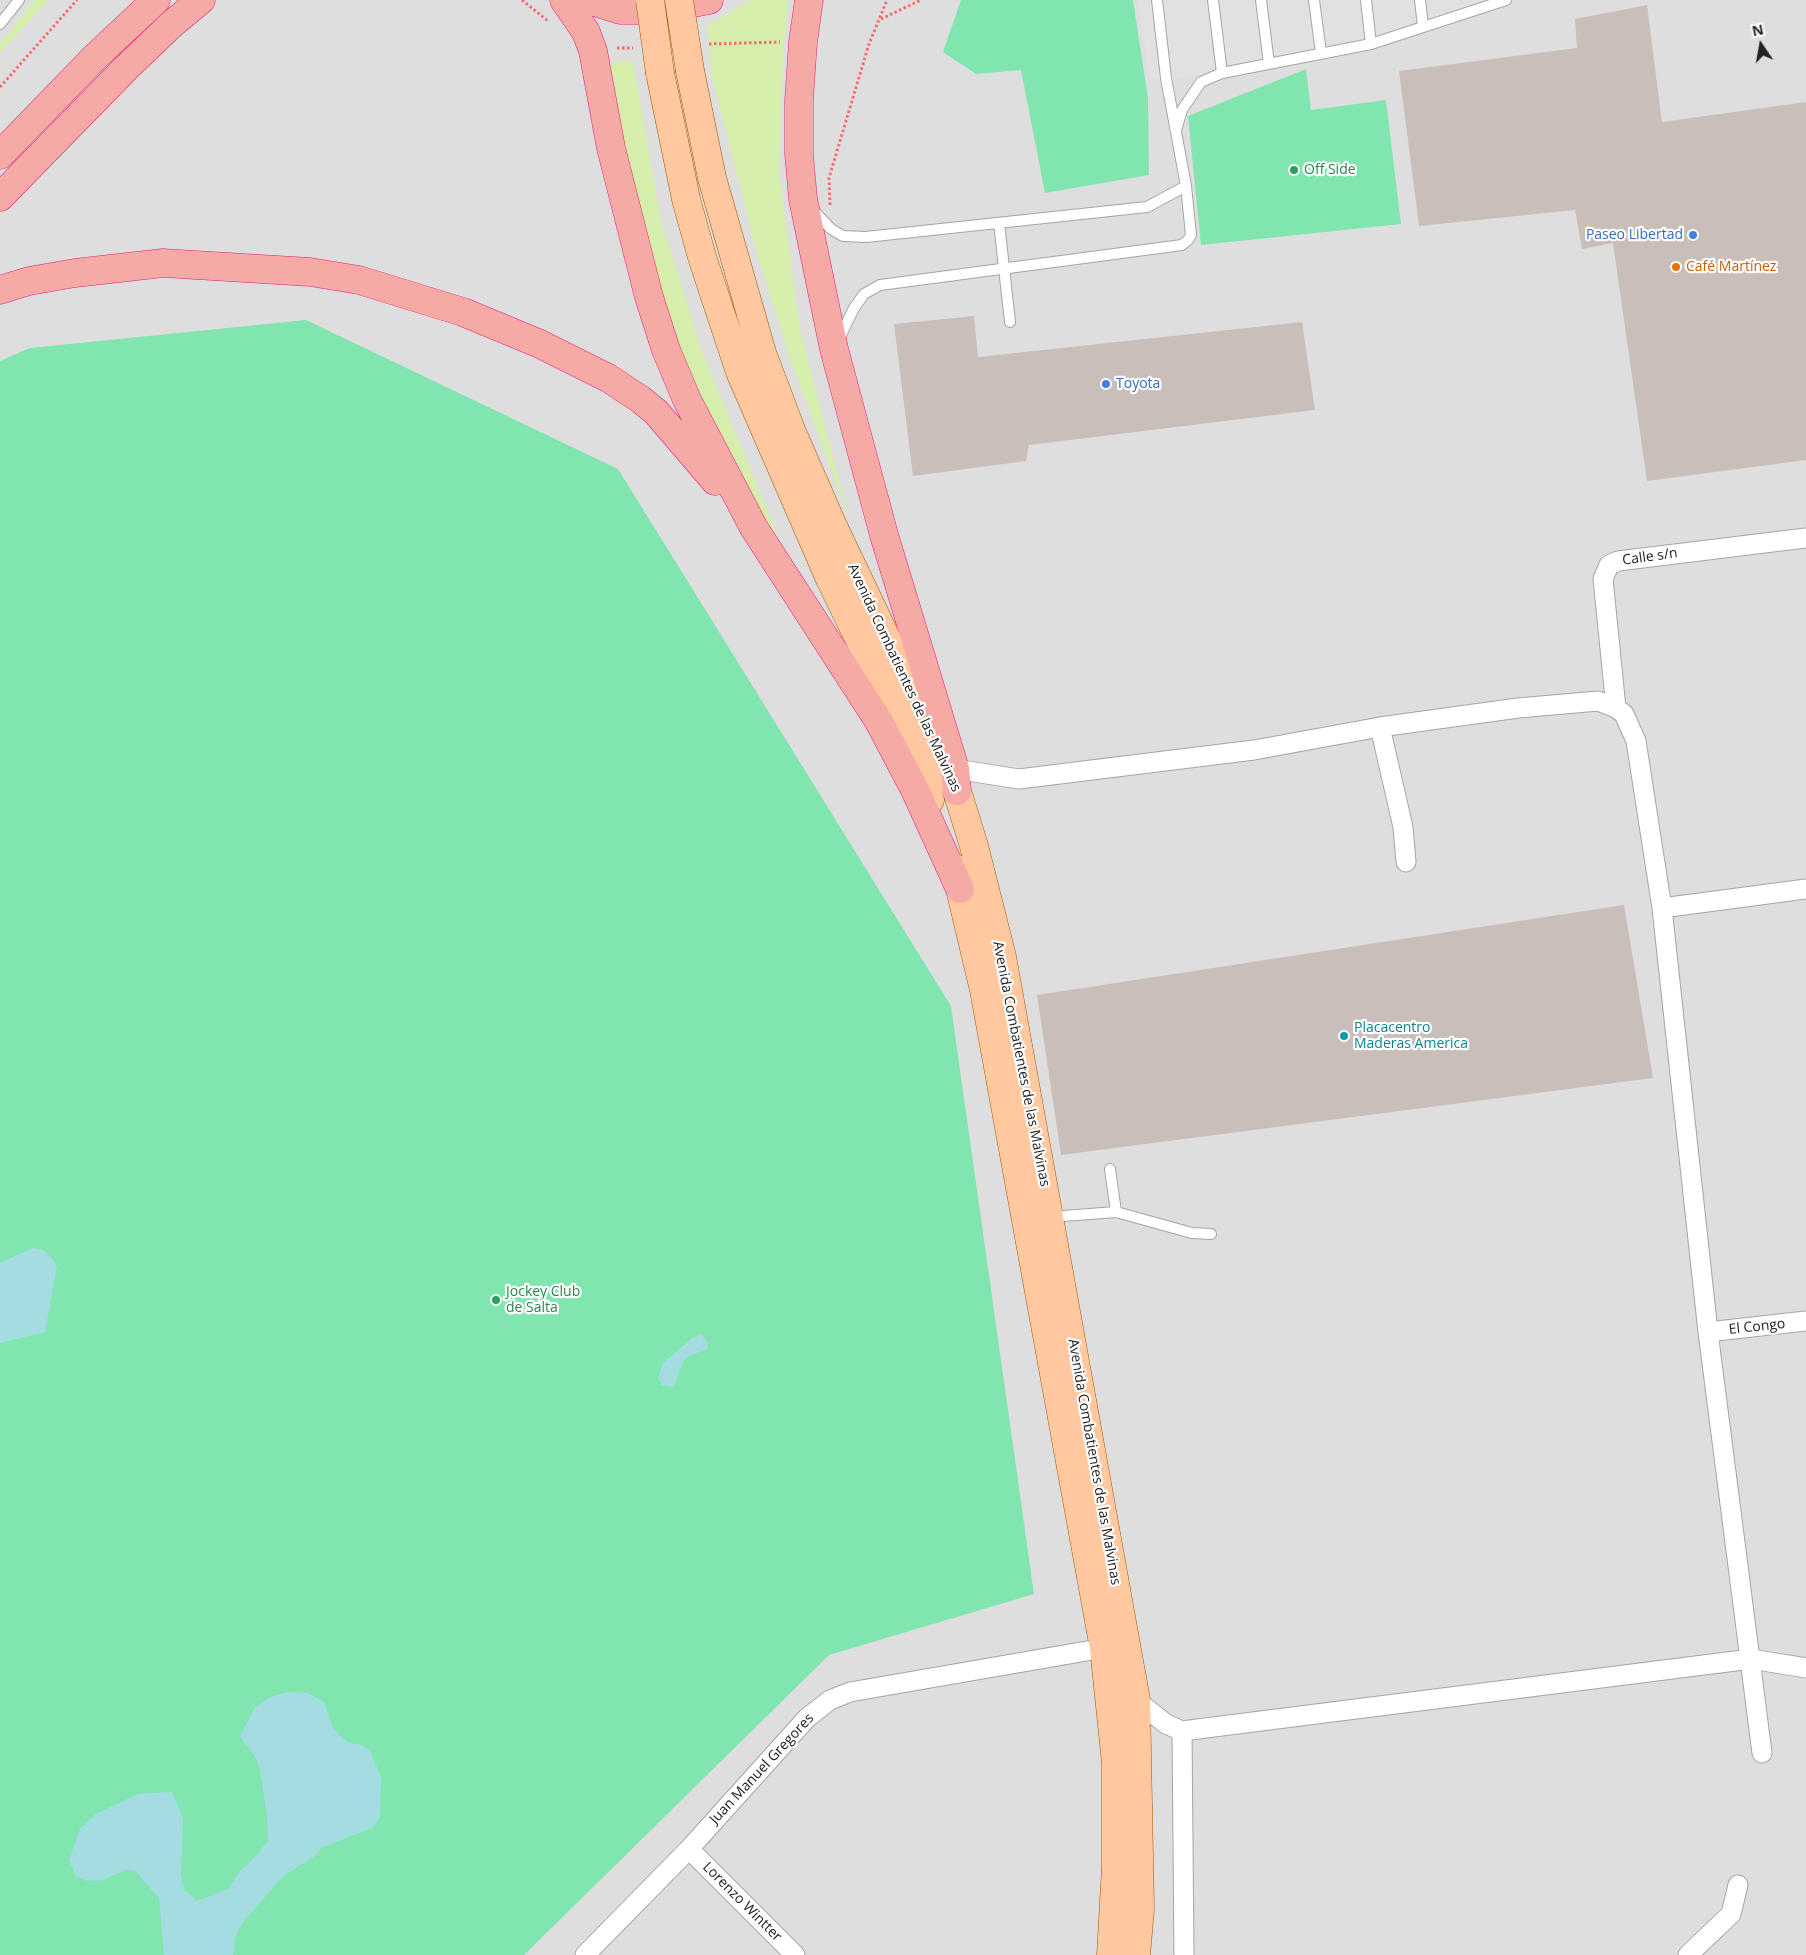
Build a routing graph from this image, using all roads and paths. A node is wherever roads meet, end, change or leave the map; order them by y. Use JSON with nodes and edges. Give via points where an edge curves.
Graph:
{"nodes":[{"id":1,"x":19,"y":0,"type":"edge"},
{"id":2,"x":77,"y":0,"type":"edge"},
{"id":3,"x":156,"y":0,"type":"edge"},
{"id":4,"x":201,"y":0,"type":"edge"},
{"id":5,"x":564,"y":0,"type":"edge"},
{"id":6,"x":588,"y":0,"type":"edge"},
{"id":7,"x":650,"y":0,"type":"edge"},
{"id":8,"x":679,"y":0,"type":"edge"},
{"id":9,"x":709,"y":0,"type":"edge"},
{"id":10,"x":809,"y":0,"type":"edge"},
{"id":11,"x":887,"y":0,"type":"edge"},
{"id":12,"x":921,"y":0,"type":"edge"},
{"id":13,"x":1158,"y":0,"type":"edge"},
{"id":14,"x":1213,"y":0,"type":"edge"},
{"id":15,"x":1261,"y":0,"type":"edge"},
{"id":16,"x":1314,"y":0,"type":"edge"},
{"id":17,"x":1366,"y":0,"type":"edge"},
{"id":18,"x":1420,"y":0,"type":"edge"},
{"id":19,"x":1470,"y":0,"type":"edge"},
{"id":20,"x":1506,"y":0,"type":"edge"},
{"id":21,"x":1471,"y":12,"type":"junction"},
{"id":22,"x":880,"y":19,"type":"junction"},
{"id":23,"x":0,"y":24,"type":"edge"},
{"id":24,"x":1423,"y":27,"type":"junction"},
{"id":25,"x":1371,"y":44,"type":"junction"},
{"id":26,"x":1321,"y":53,"type":"junction"},
{"id":27,"x":1269,"y":64,"type":"junction"},
{"id":28,"x":1222,"y":73,"type":"junction"},
{"id":29,"x":0,"y":87,"type":"edge"},
{"id":30,"x":1175,"y":134,"type":"junction"},
{"id":31,"x":0,"y":156,"type":"edge"},
{"id":32,"x":1186,"y":186,"type":"junction"},
{"id":33,"x":0,"y":197,"type":"edge"},
{"id":34,"x":803,"y":199,"type":"junction"},
{"id":35,"x":999,"y":223,"type":"junction"},
{"id":36,"x":831,"y":229,"type":"junction"},
{"id":37,"x":1003,"y":269,"type":"junction"},
{"id":38,"x":0,"y":290,"type":"edge"},
{"id":39,"x":1010,"y":322,"type":"dead end"},
{"id":40,"x":834,"y":349,"type":"junction"},
{"id":41,"x":754,"y":528,"type":"junction"},
{"id":42,"x":1806,"y":538,"type":"edge"},
{"id":43,"x":1616,"y":708,"type":"junction"},
{"id":44,"x":1380,"y":727,"type":"junction"},
{"id":45,"x":956,"y":780,"type":"junction"},
{"id":46,"x":1406,"y":862,"type":"dead end"},
{"id":47,"x":960,"y":889,"type":"junction"},
{"id":48,"x":1806,"y":889,"type":"edge"},
{"id":49,"x":1662,"y":908,"type":"junction"},
{"id":50,"x":1110,"y":1169,"type":"dead end"},
{"id":51,"x":1116,"y":1212,"type":"junction"},
{"id":52,"x":1049,"y":1217,"type":"junction"},
{"id":53,"x":1211,"y":1234,"type":"dead end"},
{"id":54,"x":1806,"y":1321,"type":"edge"},
{"id":55,"x":1708,"y":1332,"type":"junction"},
{"id":56,"x":1104,"y":1648,"type":"junction"},
{"id":57,"x":1751,"y":1659,"type":"junction"},
{"id":58,"x":1806,"y":1668,"type":"edge"},
{"id":59,"x":1136,"y":1700,"type":"junction"},
{"id":60,"x":1182,"y":1731,"type":"junction"},
{"id":61,"x":1762,"y":1753,"type":"dead end"},
{"id":62,"x":689,"y":1849,"type":"junction"},
{"id":63,"x":1738,"y":1885,"type":"dead end"},
{"id":64,"x":1185,"y":1954,"type":"edge"},
{"id":65,"x":585,"y":1955,"type":"edge"},
{"id":66,"x":795,"y":1955,"type":"edge"},
{"id":67,"x":1111,"y":1955,"type":"edge"},
{"id":68,"x":1136,"y":1955,"type":"edge"},
{"id":69,"x":1688,"y":1955,"type":"edge"}],
"edges":[{"from":1,"to":23,"type":"lane"},
{"from":2,"to":29,"type":"path"},
{"from":3,"to":31,"type":"highway","via":[[95,57]]},
{"from":4,"to":33,"type":"highway","via":[[132,62]]},
{"from":5,"to":41,"type":"highway","via":[[586,32],[592,51],[628,220],[666,350],[706,439]]},
{"from":6,"to":9,"type":"highway","via":[[620,10],[657,10]]},
{"from":7,"to":47,"type":"main road","name":"Avenida Combatientes de las Malvinas","bridge":true,"via":[[660,72],[686,199],[740,372],[830,579],[906,735]]},
{"from":8,"to":45,"type":"main road","name":"Avenida Combatientes de las Malvinas","bridge":true,"via":[[712,178],[762,353],[832,524]]},
{"from":10,"to":34,"type":"highway","via":[[802,42],[799,100]]},
{"from":11,"to":22,"type":"path"},
{"from":12,"to":22,"type":"path"},
{"from":13,"to":30,"type":"lane"},
{"from":14,"to":28,"type":"lane"},
{"from":15,"to":27,"type":"lane"},
{"from":16,"to":26,"type":"lane"},
{"from":17,"to":25,"type":"lane"},
{"from":18,"to":24,"type":"lane"},
{"from":19,"to":21,"type":"lane"},
{"from":20,"to":21,"type":"lane"},
{"from":21,"to":24,"type":"lane"},
{"from":22,"to":36,"type":"path","via":[[869,44],[829,178]]},
{"from":24,"to":25,"type":"lane"},
{"from":25,"to":26,"type":"lane"},
{"from":26,"to":27,"type":"lane"},
{"from":27,"to":28,"type":"lane"},
{"from":28,"to":30,"type":"lane","via":[[1201,82],[1190,96]]},
{"from":30,"to":32,"type":"lane"},
{"from":32,"to":35,"type":"lane","via":[[1147,207]]},
{"from":32,"to":37,"type":"lane","via":[[1191,235],[1182,245]]},
{"from":34,"to":36,"type":"lane"},
{"from":34,"to":40,"type":"highway"},
{"from":35,"to":36,"type":"lane","via":[[866,237],[843,236]]},
{"from":35,"to":37,"type":"lane"},
{"from":37,"to":39,"type":"lane"},
{"from":37,"to":40,"type":"lane","via":[[880,285],[864,294]]},
{"from":38,"to":41,"type":"highway","via":[[75,273],[163,263],[310,272],[359,280],[413,296],[463,312],[540,344],[608,378],[640,399],[674,431]]},
{"from":40,"to":45,"type":"highway"},
{"from":41,"to":47,"type":"highway","via":[[878,720],[915,790]]},
{"from":42,"to":43,"type":"street","name":"Calle s/n","via":[[1618,561],[1609,565],[1603,579]]},
{"from":43,"to":44,"type":"street","via":[[1598,701],[1518,708]]},
{"from":43,"to":49,"type":"street","via":[[1624,714],[1636,741]]},
{"from":44,"to":45,"type":"street","via":[[1254,750],[1019,779]]},
{"from":44,"to":46,"type":"street","via":[[1403,827]]},
{"from":45,"to":52,"type":"main road","name":"Avenida Combatientes de las Malvinas","via":[[1011,1001]]},
{"from":47,"to":56,"type":"main road","name":"Avenida Combatientes de las Malvinas","via":[[984,990]]},
{"from":48,"to":49,"type":"street"},
{"from":49,"to":55,"type":"street"},
{"from":50,"to":51,"type":"lane"},
{"from":51,"to":52,"type":"lane"},
{"from":51,"to":53,"type":"lane","via":[[1192,1233]]},
{"from":52,"to":59,"type":"main road","name":"Avenida Combatientes de las Malvinas"},
{"from":54,"to":55,"type":"street","name":"El Congo"},
{"from":55,"to":57,"type":"street"},
{"from":56,"to":62,"type":"street","name":"Juan Manuel Gregores","via":[[850,1692],[830,1700],[807,1718]]},
{"from":56,"to":67,"type":"main road","name":"Avenida Combatientes de las Malvinas","via":[[1116,1763],[1116,1867]]},
{"from":57,"to":58,"type":"street"},
{"from":57,"to":60,"type":"street"},
{"from":57,"to":61,"type":"street"},
{"from":59,"to":60,"type":"street","via":[[1166,1724]]},
{"from":59,"to":68,"type":"main road","name":"Avenida Combatientes de las Malvinas","via":[[1140,1900]]},
{"from":60,"to":64,"type":"street"},
{"from":62,"to":65,"type":"street","name":"Juan Manuel Gregores"},
{"from":62,"to":66,"type":"street","name":"Lorenzo Wintter"},
{"from":63,"to":69,"type":"street","via":[[1731,1914]]}]}
